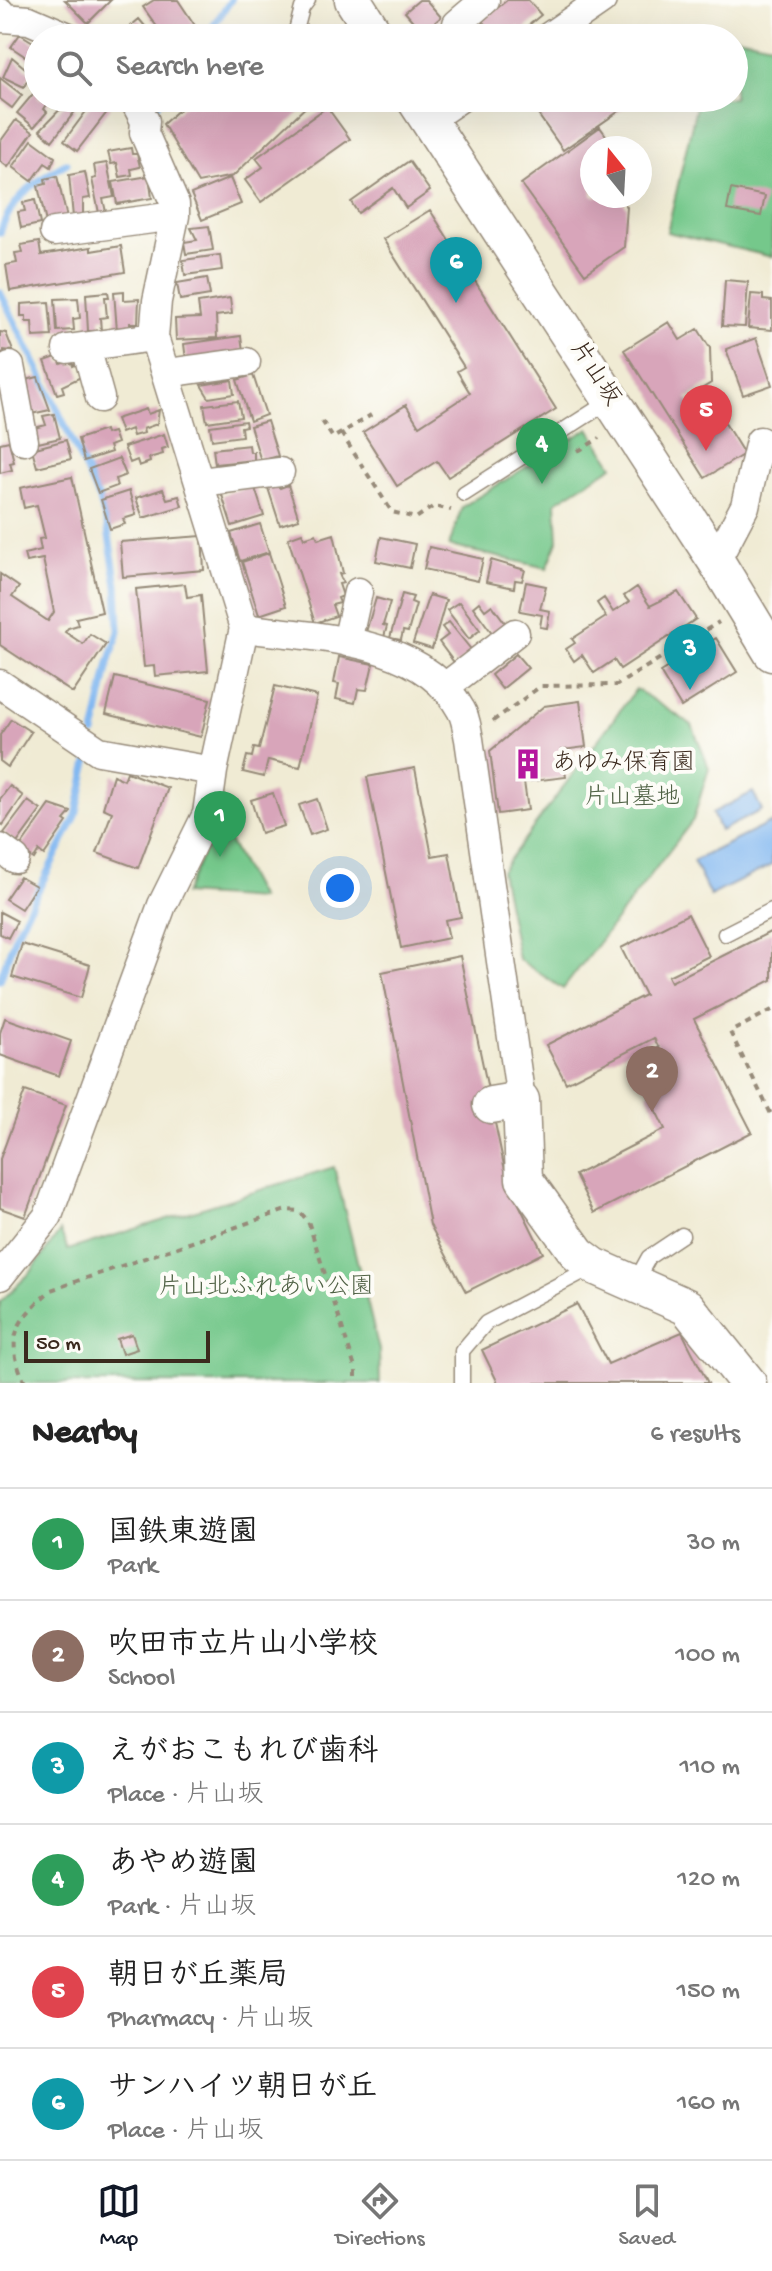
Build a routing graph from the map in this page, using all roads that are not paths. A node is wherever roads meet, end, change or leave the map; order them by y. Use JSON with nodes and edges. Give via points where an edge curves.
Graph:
{"nodes":[{"id":1,"x":308,"y":0,"type":"edge"},
{"id":2,"x":353,"y":0,"type":"edge"},
{"id":3,"x":485,"y":0,"type":"edge"},
{"id":4,"x":602,"y":0,"type":"edge"},
{"id":5,"x":1,"y":18,"type":"edge"},
{"id":6,"x":38,"y":24,"type":"edge"},
{"id":7,"x":298,"y":24,"type":"edge"},
{"id":8,"x":368,"y":24,"type":"edge"},
{"id":9,"x":457,"y":24,"type":"edge"},
{"id":10,"x":567,"y":24,"type":"edge"},
{"id":11,"x":140,"y":112,"type":"edge"},
{"id":12,"x":423,"y":112,"type":"edge"},
{"id":13,"x":175,"y":216,"type":"junction"},
{"id":14,"x":54,"y":232,"type":"dead end"},
{"id":15,"x":154,"y":337,"type":"junction"},
{"id":16,"x":246,"y":362,"type":"dead end"},
{"id":17,"x":12,"y":366,"type":"edge"},
{"id":18,"x":167,"y":373,"type":"junction"},
{"id":19,"x":100,"y":398,"type":"dead end"},
{"id":20,"x":611,"y":400,"type":"junction"},
{"id":21,"x":24,"y":441,"type":"dead end"},
{"id":22,"x":760,"y":441,"type":"dead end"},
{"id":23,"x":280,"y":472,"type":"dead end"},
{"id":24,"x":201,"y":482,"type":"junction"},
{"id":25,"x":464,"y":494,"type":"dead end"},
{"id":26,"x":716,"y":561,"type":"junction"},
{"id":27,"x":358,"y":592,"type":"dead end"},
{"id":28,"x":244,"y":628,"type":"junction"},
{"id":29,"x":515,"y":633,"type":"dead end"},
{"id":30,"x":347,"y":642,"type":"junction"},
{"id":31,"x":772,"y":653,"type":"edge"},
{"id":32,"x":0,"y":684,"type":"edge"},
{"id":33,"x":445,"y":687,"type":"junction"},
{"id":34,"x":213,"y":771,"type":"junction"},
{"id":35,"x":772,"y":910,"type":"edge"},
{"id":36,"x":725,"y":934,"type":"dead end"},
{"id":37,"x":506,"y":1103,"type":"joint"},
{"id":38,"x":682,"y":1235,"type":"dead end"},
{"id":39,"x":594,"y":1266,"type":"junction"},
{"id":40,"x":2,"y":1267,"type":"edge"},
{"id":41,"x":634,"y":1284,"type":"junction"},
{"id":42,"x":462,"y":1383,"type":"edge"},
{"id":43,"x":748,"y":1383,"type":"edge"}],
"edges":[{"from":1,"to":7,"type":"lane"},
{"from":2,"to":8,"type":"street"},
{"from":3,"to":9,"type":"street"},
{"from":4,"to":10,"type":"street"},
{"from":5,"to":6,"type":"street"},
{"from":11,"to":13,"type":"street","via":[[144,133],[172,194]]},
{"from":12,"to":20,"type":"street","name":"片山坂"},
{"from":13,"to":14,"type":"street"},
{"from":13,"to":15,"type":"street"},
{"from":15,"to":18,"type":"street"},
{"from":15,"to":19,"type":"street","via":[[76,348]]},
{"from":16,"to":18,"type":"street"},
{"from":17,"to":21,"type":"street"},
{"from":18,"to":24,"type":"street"},
{"from":20,"to":25,"type":"lane"},
{"from":20,"to":26,"type":"street","name":"片山坂"},
{"from":22,"to":26,"type":"street","via":[[745,506]]},
{"from":23,"to":24,"type":"street"},
{"from":24,"to":28,"type":"street"},
{"from":26,"to":31,"type":"street","name":"片山坂"},
{"from":27,"to":30,"type":"street"},
{"from":28,"to":30,"type":"street"},
{"from":28,"to":34,"type":"street"},
{"from":29,"to":33,"type":"street"},
{"from":30,"to":33,"type":"street","via":[[372,645],[418,665]]},
{"from":32,"to":34,"type":"street","via":[[99,751]]},
{"from":33,"to":37,"type":"street","via":[[462,711],[469,739]]},
{"from":34,"to":40,"type":"street","via":[[207,814],[162,905],[48,1216]]},
{"from":35,"to":36,"type":"lane"},
{"from":37,"to":39,"type":"street","via":[[524,1179],[578,1254]]},
{"from":38,"to":41,"type":"lane","via":[[649,1257]]},
{"from":39,"to":41,"type":"street"},
{"from":39,"to":42,"type":"lane","via":[[486,1323],[462,1351]]},
{"from":41,"to":43,"type":"street","via":[[687,1307]]}]}
